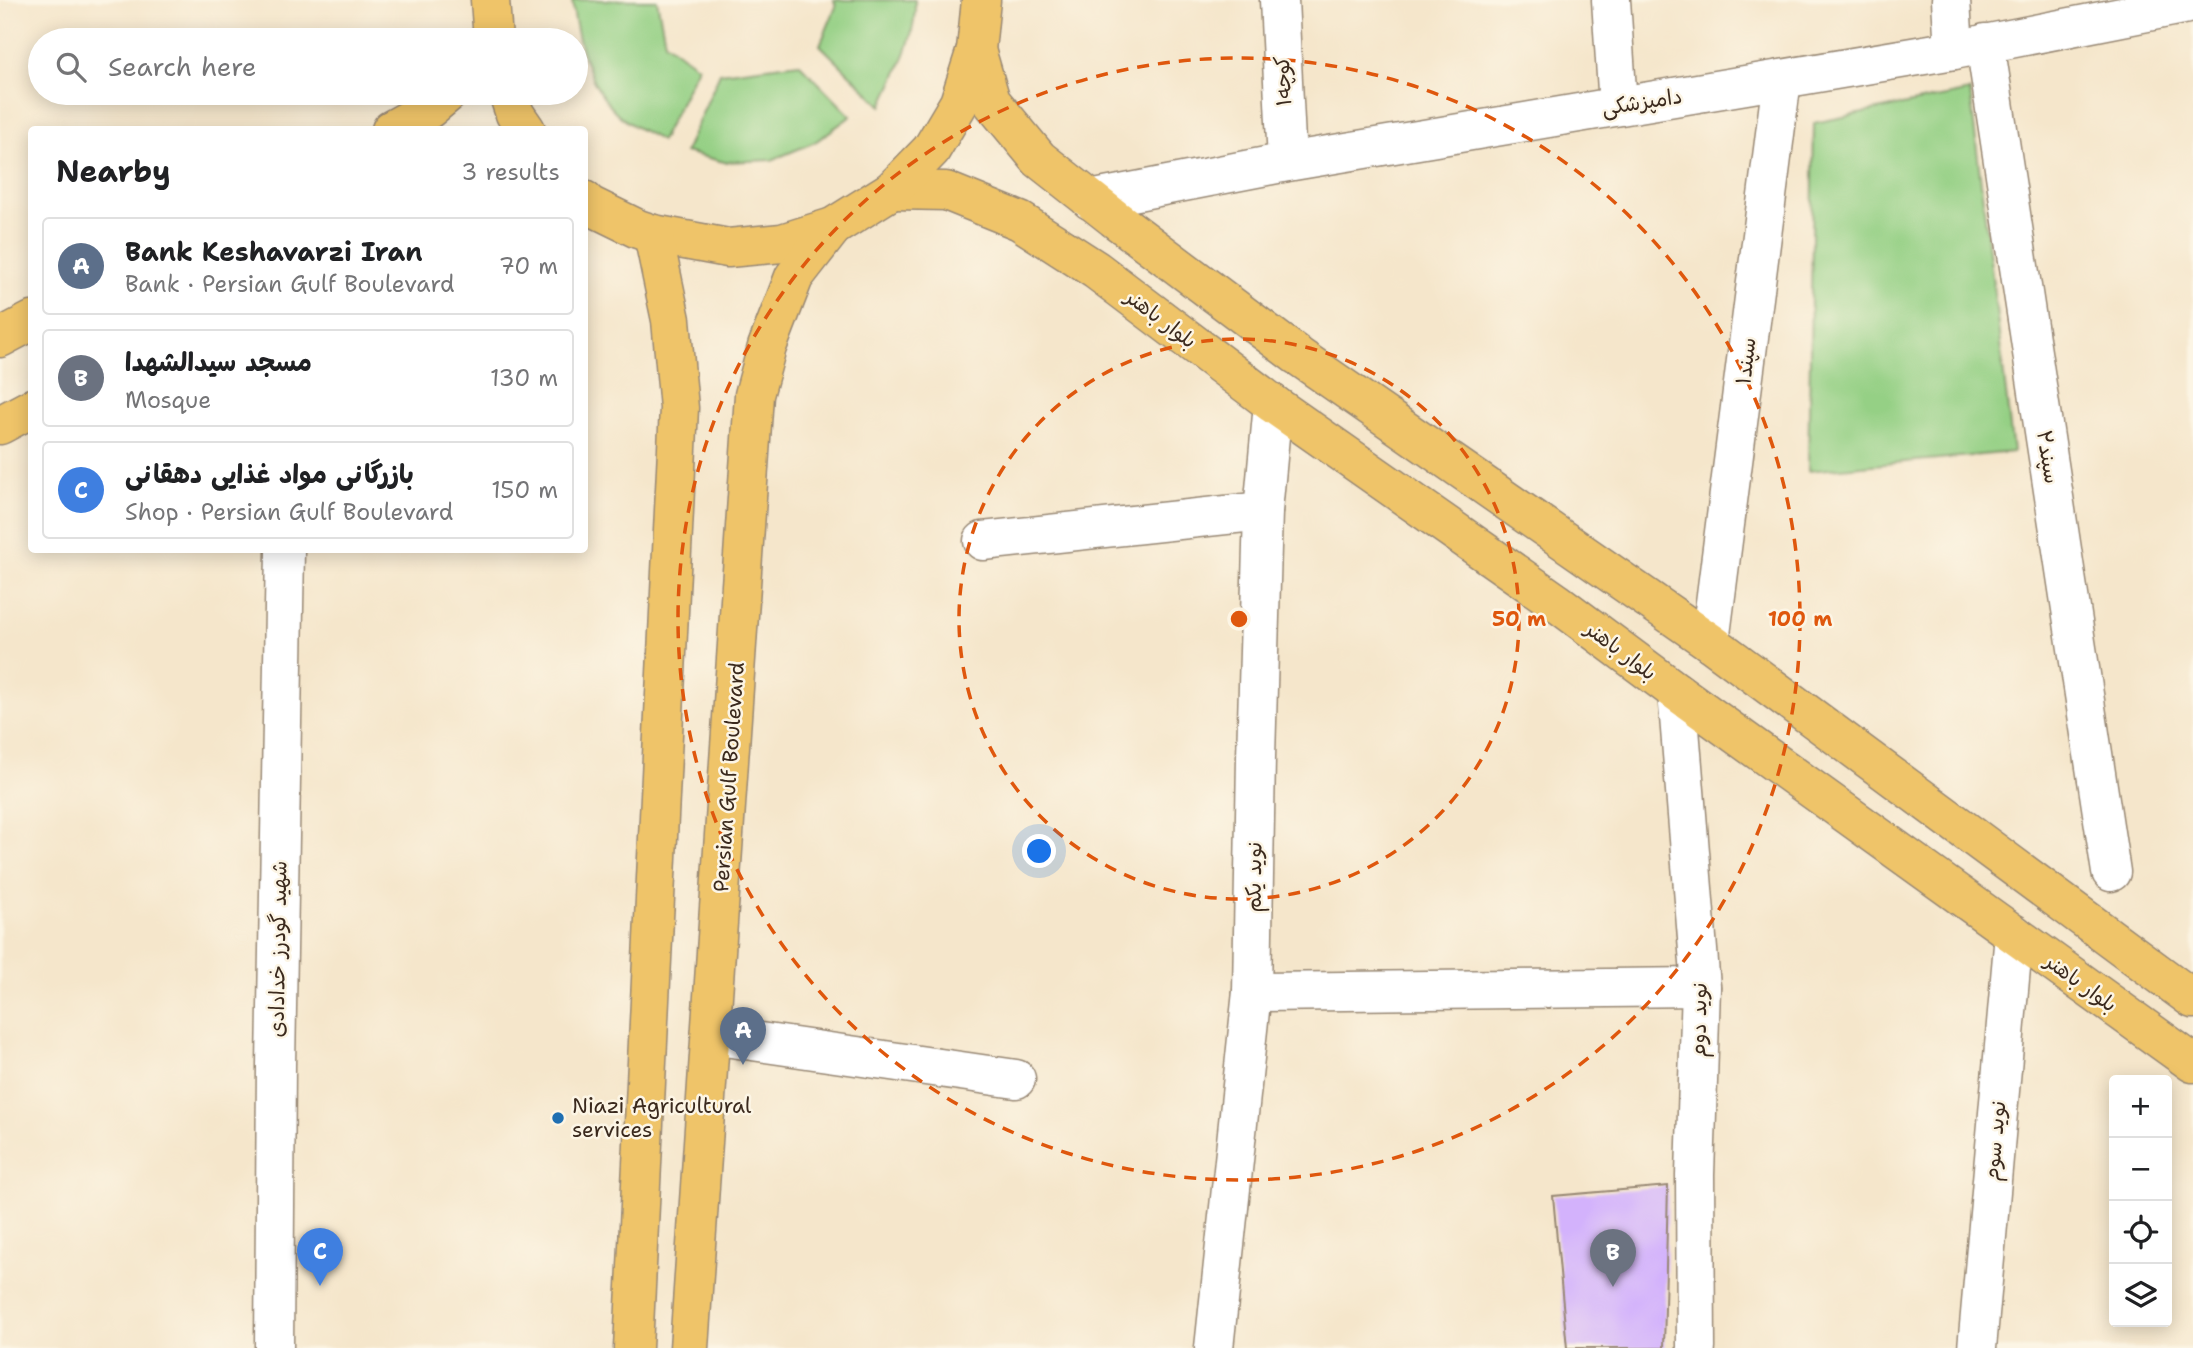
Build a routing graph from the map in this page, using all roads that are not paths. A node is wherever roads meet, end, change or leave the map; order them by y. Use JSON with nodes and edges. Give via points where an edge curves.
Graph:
{"nodes":[{"id":1,"x":490,"y":0,"type":"edge"},
{"id":2,"x":981,"y":0,"type":"edge"},
{"id":3,"x":1279,"y":0,"type":"edge"},
{"id":4,"x":1611,"y":0,"type":"edge"},
{"id":5,"x":1951,"y":0,"type":"edge"},
{"id":6,"x":2193,"y":3,"type":"edge"},
{"id":7,"x":491,"y":28,"type":"edge"},
{"id":8,"x":1969,"y":46,"type":"junction"},
{"id":9,"x":976,"y":50,"type":"junction"},
{"id":10,"x":1782,"y":79,"type":"junction"},
{"id":11,"x":434,"y":105,"type":"edge"},
{"id":12,"x":512,"y":105,"type":"edge"},
{"id":13,"x":1618,"y":106,"type":"junction"},
{"id":14,"x":398,"y":126,"type":"edge"},
{"id":15,"x":523,"y":126,"type":"edge"},
{"id":16,"x":1287,"y":162,"type":"junction"},
{"id":17,"x":892,"y":190,"type":"junction"},
{"id":18,"x":1090,"y":200,"type":"junction"},
{"id":19,"x":588,"y":204,"type":"edge"},
{"id":20,"x":1124,"y":226,"type":"junction"},
{"id":21,"x":833,"y":227,"type":"junction"},
{"id":22,"x":653,"y":234,"type":"junction"},
{"id":23,"x":1096,"y":270,"type":"junction"},
{"id":24,"x":28,"y":323,"type":"edge"},
{"id":25,"x":0,"y":338,"type":"edge"},
{"id":26,"x":1273,"y":404,"type":"junction"},
{"id":27,"x":28,"y":410,"type":"edge"},
{"id":28,"x":0,"y":425,"type":"edge"},
{"id":29,"x":1263,"y":511,"type":"junction"},
{"id":30,"x":983,"y":541,"type":"dead end"},
{"id":31,"x":285,"y":553,"type":"edge"},
{"id":32,"x":1710,"y":642,"type":"junction"},
{"id":33,"x":1677,"y":692,"type":"junction"},
{"id":34,"x":2111,"y":872,"type":"dead end"},
{"id":35,"x":2014,"y":934,"type":"junction"},
{"id":36,"x":1701,"y":987,"type":"junction"},
{"id":37,"x":1252,"y":992,"type":"junction"},
{"id":38,"x":2193,"y":999,"type":"edge"},
{"id":39,"x":711,"y":1035,"type":"junction"},
{"id":40,"x":2193,"y":1063,"type":"edge"},
{"id":41,"x":1016,"y":1079,"type":"dead end"},
{"id":42,"x":274,"y":1348,"type":"edge"},
{"id":43,"x":633,"y":1348,"type":"edge"},
{"id":44,"x":689,"y":1348,"type":"edge"},
{"id":45,"x":1214,"y":1348,"type":"edge"},
{"id":46,"x":1696,"y":1348,"type":"edge"},
{"id":47,"x":1977,"y":1348,"type":"edge"}],
"edges":[{"from":1,"to":7,"type":"main road"},
{"from":2,"to":9,"type":"main road"},
{"from":3,"to":16,"type":"street","name":"کوچه۱"},
{"from":4,"to":13,"type":"street"},
{"from":5,"to":8,"type":"street","name":"سپند۲"},
{"from":6,"to":8,"type":"street","name":"دامپزشکی"},
{"from":8,"to":10,"type":"street","name":"دامپزشکی"},
{"from":8,"to":34,"type":"street","name":"سپند۲"},
{"from":9,"to":17,"type":"main road","via":[[959,103],[931,150]]},
{"from":9,"to":18,"type":"main road","via":[[991,101],[1039,159]]},
{"from":10,"to":13,"type":"street","name":"دامپزشکی"},
{"from":10,"to":32,"type":"street","name":"سپند۱"},
{"from":11,"to":14,"type":"main road"},
{"from":12,"to":15,"type":"main road"},
{"from":13,"to":16,"type":"street","name":"دامپزشکی"},
{"from":16,"to":18,"type":"street","name":"دامپزشکی"},
{"from":17,"to":21,"type":"main road"},
{"from":17,"to":23,"type":"main road","name":"بلوار باهنر","via":[[946,191],[1020,221]]},
{"from":18,"to":20,"type":"main road"},
{"from":19,"to":22,"type":"main road"},
{"from":20,"to":23,"type":"main road"},
{"from":20,"to":32,"type":"main road","via":[[1298,356]]},
{"from":21,"to":22,"type":"main road","via":[[782,243],[728,248]]},
{"from":21,"to":39,"type":"main road","name":"Persian Gulf Boulevard","via":[[794,277],[754,395]]},
{"from":22,"to":43,"type":"main road","via":[[671,320],[679,408]]},
{"from":23,"to":26,"type":"main road","name":"بلوار باهنر"},
{"from":24,"to":25,"type":"main road"},
{"from":26,"to":29,"type":"street","name":"نوید یکم"},
{"from":26,"to":33,"type":"main road","name":"بلوار باهنر"},
{"from":27,"to":28,"type":"main road"},
{"from":29,"to":30,"type":"street"},
{"from":29,"to":37,"type":"street","name":"نوید یکم"},
{"from":31,"to":42,"type":"street","name":"شهید گودرز خدادادی"},
{"from":32,"to":33,"type":"main road"},
{"from":32,"to":38,"type":"main road"},
{"from":33,"to":35,"type":"main road","name":"بلوار باهنر"},
{"from":33,"to":36,"type":"street","name":"نوید دوم"},
{"from":35,"to":40,"type":"main road","name":"بلوار باهنر"},
{"from":35,"to":47,"type":"street","name":"نوید سوم"},
{"from":36,"to":37,"type":"street"},
{"from":36,"to":46,"type":"street","name":"نوید دوم"},
{"from":37,"to":45,"type":"street","name":"نوید یکم"},
{"from":39,"to":41,"type":"street"},
{"from":39,"to":44,"type":"main road","name":"Persian Gulf Boulevard"}]}
